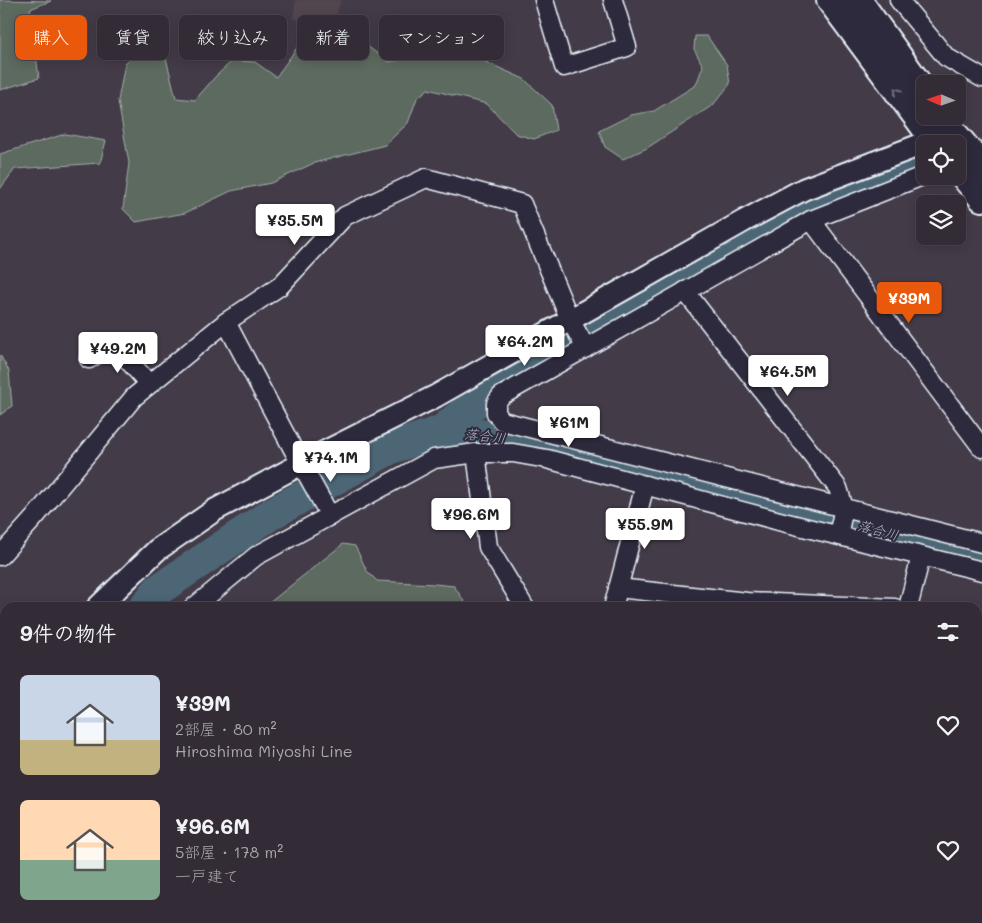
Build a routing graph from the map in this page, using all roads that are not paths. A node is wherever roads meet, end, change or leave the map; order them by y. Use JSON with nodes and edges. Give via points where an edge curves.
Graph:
{"nodes":[{"id":1,"x":544,"y":0,"type":"edge"},
{"id":2,"x":613,"y":0,"type":"edge"},
{"id":3,"x":830,"y":0,"type":"edge"},
{"id":4,"x":858,"y":0,"type":"edge"},
{"id":5,"x":899,"y":0,"type":"edge"},
{"id":6,"x":982,"y":78,"type":"edge"},
{"id":7,"x":916,"y":81,"type":"edge"},
{"id":8,"x":941,"y":132,"type":"edge"},
{"id":9,"x":970,"y":161,"type":"edge"},
{"id":10,"x":916,"y":179,"type":"edge"},
{"id":11,"x":982,"y":198,"type":"edge"},
{"id":12,"x":811,"y":220,"type":"junction"},
{"id":13,"x":685,"y":291,"type":"junction"},
{"id":14,"x":570,"y":320,"type":"junction"},
{"id":15,"x":226,"y":322,"type":"junction"},
{"id":16,"x":586,"y":348,"type":"junction"},
{"id":17,"x":89,"y":358,"type":"dead end"},
{"id":18,"x":149,"y":384,"type":"junction"},
{"id":19,"x":982,"y":448,"type":"edge"},
{"id":20,"x":476,"y":453,"type":"junction"},
{"id":21,"x":304,"y":470,"type":"junction"},
{"id":22,"x":645,"y":485,"type":"junction"},
{"id":23,"x":328,"y":511,"type":"junction"},
{"id":24,"x":841,"y":523,"type":"junction"},
{"id":25,"x":982,"y":543,"type":"edge"},
{"id":26,"x":0,"y":556,"type":"edge"},
{"id":27,"x":921,"y":556,"type":"junction"},
{"id":28,"x":982,"y":571,"type":"edge"},
{"id":29,"x":618,"y":588,"type":"junction"},
{"id":30,"x":103,"y":602,"type":"edge"},
{"id":31,"x":200,"y":602,"type":"edge"},
{"id":32,"x":521,"y":602,"type":"edge"},
{"id":33,"x":614,"y":602,"type":"edge"},
{"id":34,"x":747,"y":602,"type":"edge"},
{"id":35,"x":910,"y":602,"type":"edge"}],
"edges":[{"from":1,"to":2,"type":"street","via":[[564,67],[627,47]]},
{"from":8,"to":3,"type":"main road","one_way":true},
{"from":4,"to":7,"type":"main road"},
{"from":5,"to":6,"type":"street","via":[[946,57]]},
{"from":8,"to":9,"type":"main road"},
{"from":8,"to":14,"type":"street","via":[[804,188]]},
{"from":9,"to":11,"type":"main road"},
{"from":10,"to":12,"type":"street"},
{"from":12,"to":13,"type":"street"},
{"from":12,"to":19,"type":"street"},
{"from":13,"to":16,"type":"street"},
{"from":13,"to":24,"type":"street","via":[[838,488]]},
{"from":14,"to":15,"type":"street","via":[[522,204],[426,178],[345,216],[280,286]]},
{"from":14,"to":16,"type":"street"},
{"from":14,"to":21,"type":"street"},
{"from":15,"to":18,"type":"street"},
{"from":15,"to":21,"type":"street"},
{"from":16,"to":24,"type":"street","via":[[501,396],[496,403],[496,413],[502,420]]},
{"from":17,"to":18,"type":"street","via":[[114,344]]},
{"from":18,"to":26,"type":"street","via":[[134,396]]},
{"from":20,"to":22,"type":"street","via":[[513,453],[547,459]]},
{"from":20,"to":23,"type":"street","via":[[434,459]]},
{"from":20,"to":32,"type":"street","via":[[488,546]]},
{"from":21,"to":23,"type":"street"},
{"from":21,"to":30,"type":"street","via":[[215,510],[157,550]]},
{"from":22,"to":24,"type":"street"},
{"from":22,"to":29,"type":"street"},
{"from":23,"to":31,"type":"street","via":[[256,556]]},
{"from":24,"to":25,"type":"street"},
{"from":24,"to":27,"type":"street"},
{"from":27,"to":28,"type":"street"},
{"from":27,"to":35,"type":"street"},
{"from":29,"to":33,"type":"street"},
{"from":29,"to":34,"type":"street"}]}
